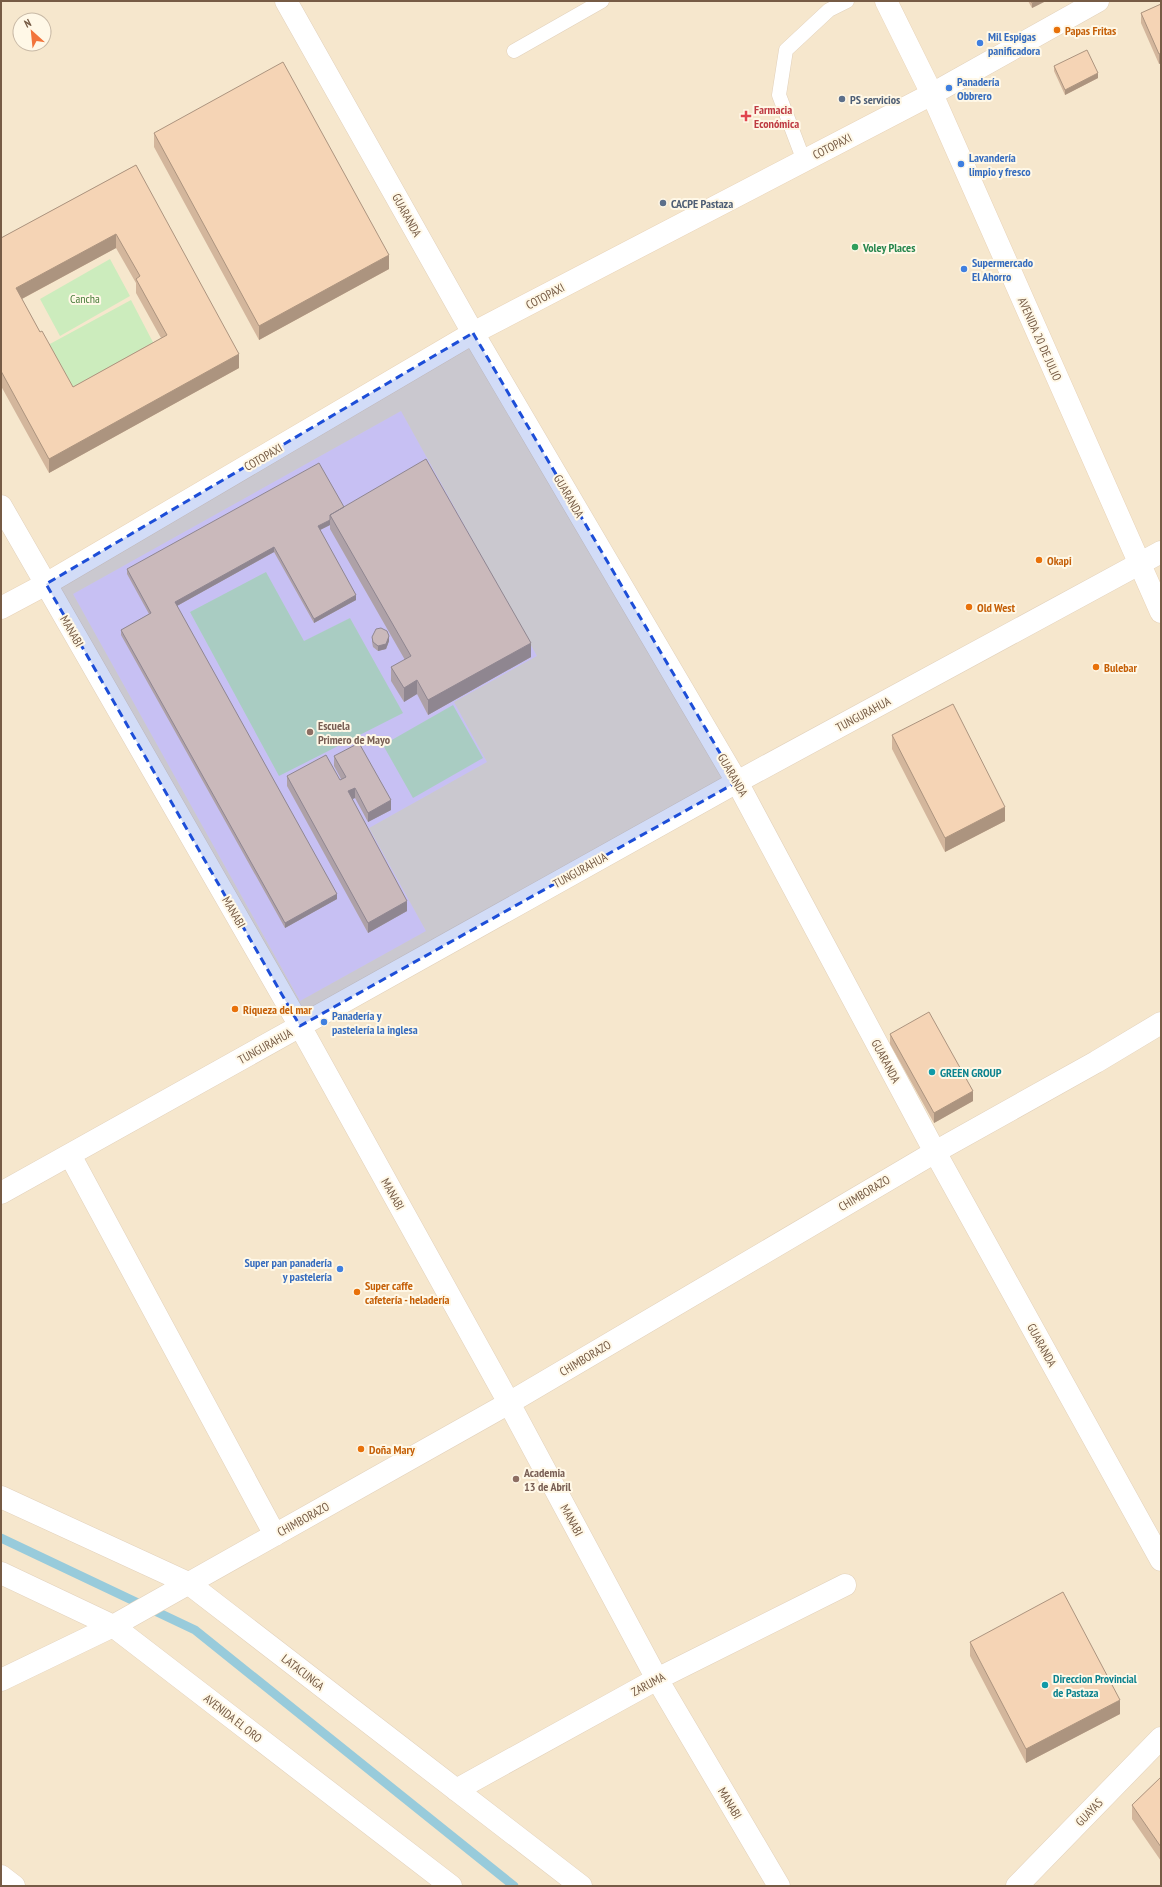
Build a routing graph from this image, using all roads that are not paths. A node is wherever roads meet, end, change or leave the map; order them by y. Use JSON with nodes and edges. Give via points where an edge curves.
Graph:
{"nodes":[{"id":1,"x":286,"y":1,"type":"edge"},
{"id":2,"x":602,"y":1,"type":"edge"},
{"id":3,"x":847,"y":1,"type":"edge"},
{"id":4,"x":886,"y":1,"type":"edge"},
{"id":5,"x":1098,"y":1,"type":"edge"},
{"id":6,"x":514,"y":51,"type":"dead end"},
{"id":7,"x":932,"y":94,"type":"junction"},
{"id":8,"x":804,"y":161,"type":"junction"},
{"id":9,"x":474,"y":334,"type":"junction"},
{"id":10,"x":1,"y":506,"type":"edge"},
{"id":11,"x":1161,"y":552,"type":"edge"},
{"id":12,"x":1139,"y":564,"type":"junction"},
{"id":13,"x":46,"y":584,"type":"junction"},
{"id":14,"x":1,"y":608,"type":"edge"},
{"id":15,"x":1161,"y":612,"type":"edge"},
{"id":16,"x":737,"y":782,"type":"junction"},
{"id":17,"x":1161,"y":1023,"type":"edge"},
{"id":18,"x":300,"y":1026,"type":"junction"},
{"id":19,"x":934,"y":1152,"type":"junction"},
{"id":20,"x":70,"y":1155,"type":"junction"},
{"id":21,"x":1,"y":1193,"type":"edge"},
{"id":22,"x":509,"y":1403,"type":"junction"},
{"id":23,"x":1,"y":1497,"type":"edge"},
{"id":24,"x":275,"y":1535,"type":"junction"},
{"id":25,"x":1161,"y":1560,"type":"edge"},
{"id":26,"x":1,"y":1573,"type":"edge"},
{"id":27,"x":845,"y":1585,"type":"dead end"},
{"id":28,"x":182,"y":1586,"type":"junction"},
{"id":29,"x":120,"y":1622,"type":"junction"},
{"id":30,"x":656,"y":1679,"type":"junction"},
{"id":31,"x":1,"y":1680,"type":"edge"},
{"id":32,"x":1161,"y":1738,"type":"edge"},
{"id":33,"x":456,"y":1790,"type":"junction"},
{"id":34,"x":1,"y":1876,"type":"edge"},
{"id":35,"x":14,"y":1886,"type":"edge"},
{"id":36,"x":451,"y":1886,"type":"edge"},
{"id":37,"x":581,"y":1886,"type":"edge"},
{"id":38,"x":779,"y":1886,"type":"edge"},
{"id":39,"x":1017,"y":1886,"type":"edge"}],
"edges":[{"from":1,"to":9,"type":"street","name":"GUARANDA"},
{"from":2,"to":6,"type":"lane"},
{"from":3,"to":8,"type":"lane","via":[[829,10],[786,50],[779,95]]},
{"from":4,"to":7,"type":"street","name":"AVENIDA 20 DE JULIO"},
{"from":5,"to":7,"type":"street","name":"COTOPAXI"},
{"from":7,"to":8,"type":"street","name":"COTOPAXI"},
{"from":7,"to":12,"type":"street","name":"AVENIDA 20 DE JULIO"},
{"from":8,"to":9,"type":"street","name":"COTOPAXI"},
{"from":9,"to":13,"type":"street","name":"COTOPAXI"},
{"from":9,"to":16,"type":"street","name":"GUARANDA"},
{"from":10,"to":13,"type":"street","name":"MANABI"},
{"from":11,"to":12,"type":"street","name":"TUNGURAHUA"},
{"from":12,"to":15,"type":"street","name":"AVENIDA 20 DE JULIO"},
{"from":12,"to":16,"type":"street","name":"TUNGURAHUA"},
{"from":13,"to":14,"type":"street","name":"COTOPAXI"},
{"from":13,"to":18,"type":"street","name":"MANABI"},
{"from":16,"to":18,"type":"street","name":"TUNGURAHUA"},
{"from":16,"to":19,"type":"street","name":"GUARANDA"},
{"from":17,"to":19,"type":"street","name":"CHIMBORAZO"},
{"from":18,"to":20,"type":"street","name":"TUNGURAHUA"},
{"from":18,"to":22,"type":"street","name":"MANABI"},
{"from":19,"to":22,"type":"street","name":"CHIMBORAZO"},
{"from":19,"to":25,"type":"street","name":"GUARANDA"},
{"from":20,"to":21,"type":"street","name":"TUNGURAHUA"},
{"from":20,"to":24,"type":"street"},
{"from":22,"to":24,"type":"street","name":"CHIMBORAZO"},
{"from":22,"to":30,"type":"street","name":"MANABI"},
{"from":23,"to":28,"type":"street","name":"LATACUNGA"},
{"from":24,"to":28,"type":"street","name":"CHIMBORAZO"},
{"from":26,"to":29,"type":"street","name":"AVENIDA EL ORO"},
{"from":27,"to":30,"type":"street","name":"ZARUMA"},
{"from":28,"to":29,"type":"street","name":"CHIMBORAZO"},
{"from":28,"to":33,"type":"street","name":"LATACUNGA"},
{"from":29,"to":31,"type":"street","name":"CHIMBORAZO"},
{"from":29,"to":36,"type":"street","name":"AVENIDA EL ORO"},
{"from":30,"to":33,"type":"street","name":"ZARUMA"},
{"from":30,"to":38,"type":"street","name":"MANABI"},
{"from":32,"to":39,"type":"street","name":"GUAYAS"},
{"from":33,"to":37,"type":"street","name":"LATACUNGA"},
{"from":34,"to":35,"type":"street"}]}
